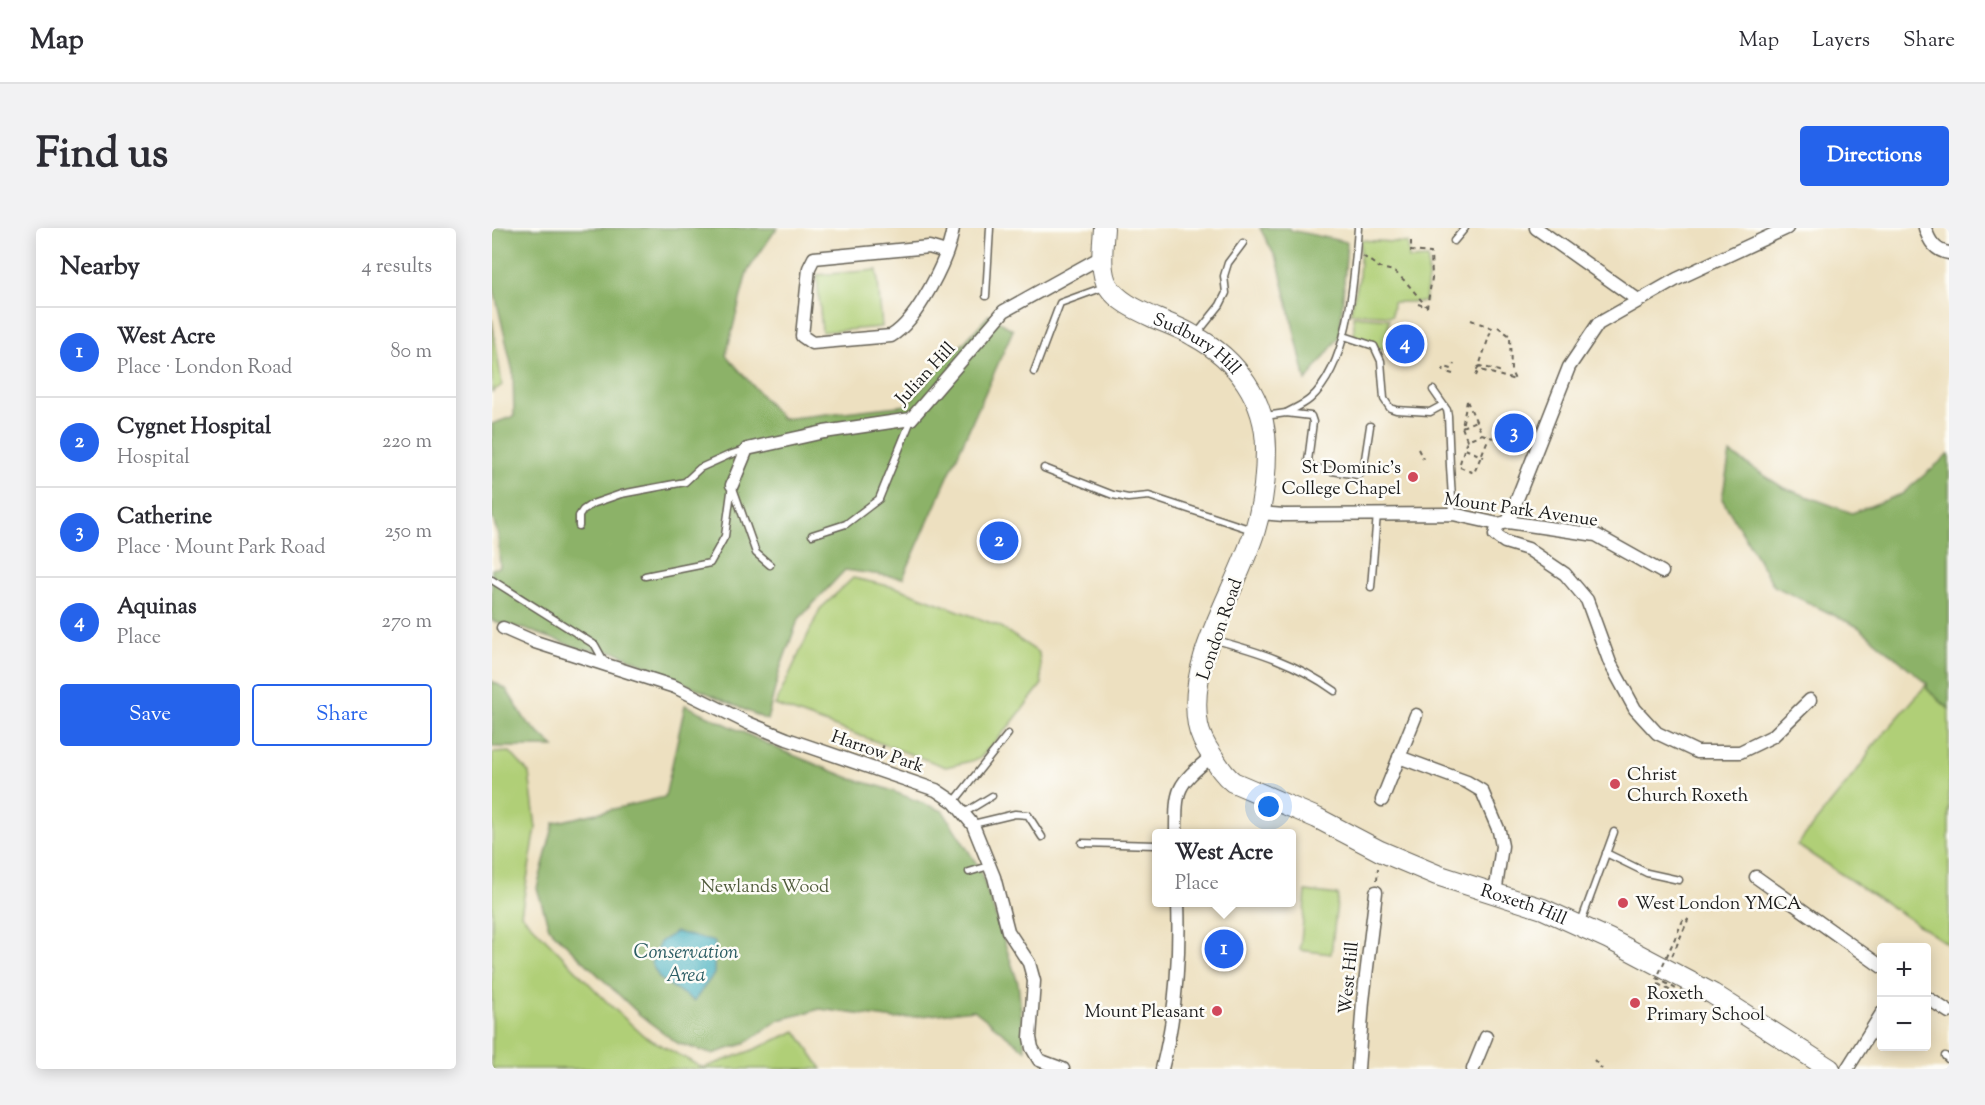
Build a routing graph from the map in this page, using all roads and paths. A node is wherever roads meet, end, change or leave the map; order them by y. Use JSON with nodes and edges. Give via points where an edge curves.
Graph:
{"nodes":[{"id":1,"x":953,"y":228,"type":"edge"},
{"id":2,"x":990,"y":228,"type":"edge"},
{"id":3,"x":1104,"y":228,"type":"edge"},
{"id":4,"x":1358,"y":228,"type":"edge"},
{"id":5,"x":1465,"y":228,"type":"edge"},
{"id":6,"x":1536,"y":228,"type":"edge"},
{"id":7,"x":1787,"y":228,"type":"edge"},
{"id":8,"x":1925,"y":228,"type":"edge"},
{"id":9,"x":1411,"y":241,"type":"dead end"},
{"id":10,"x":1454,"y":241,"type":"dead end"},
{"id":11,"x":1243,"y":243,"type":"dead end"},
{"id":12,"x":1356,"y":250,"type":"junction"},
{"id":13,"x":946,"y":252,"type":"junction"},
{"id":14,"x":1949,"y":253,"type":"edge"},
{"id":15,"x":1103,"y":256,"type":"junction"},
{"id":16,"x":1108,"y":285,"type":"junction"},
{"id":17,"x":986,"y":296,"type":"dead end"},
{"id":18,"x":1638,"y":300,"type":"junction"},
{"id":19,"x":1418,"y":304,"type":"dead end"},
{"id":20,"x":1428,"y":307,"type":"junction"},
{"id":21,"x":1471,"y":320,"type":"dead end"},
{"id":22,"x":1498,"y":327,"type":"dead end"},
{"id":23,"x":1195,"y":336,"type":"junction"},
{"id":24,"x":1344,"y":336,"type":"junction"},
{"id":25,"x":1452,"y":364,"type":"dead end"},
{"id":26,"x":1034,"y":372,"type":"dead end"},
{"id":27,"x":1453,"y":374,"type":"dead end"},
{"id":28,"x":1498,"y":375,"type":"junction"},
{"id":29,"x":1476,"y":376,"type":"dead end"},
{"id":30,"x":1433,"y":390,"type":"dead end"},
{"id":31,"x":1443,"y":405,"type":"junction"},
{"id":32,"x":1286,"y":413,"type":"junction"},
{"id":33,"x":1262,"y":417,"type":"junction"},
{"id":34,"x":911,"y":419,"type":"junction"},
{"id":35,"x":1476,"y":421,"type":"junction"},
{"id":36,"x":1370,"y":426,"type":"dead end"},
{"id":37,"x":1462,"y":427,"type":"junction"},
{"id":38,"x":1482,"y":434,"type":"junction"},
{"id":39,"x":1489,"y":437,"type":"junction"},
{"id":40,"x":1493,"y":438,"type":"dead end"},
{"id":41,"x":747,"y":449,"type":"junction"},
{"id":42,"x":1418,"y":449,"type":"dead end"},
{"id":43,"x":1465,"y":449,"type":"dead end"},
{"id":44,"x":1482,"y":456,"type":"junction"},
{"id":45,"x":1423,"y":459,"type":"dead end"},
{"id":46,"x":1458,"y":466,"type":"dead end"},
{"id":47,"x":1044,"y":468,"type":"dead end"},
{"id":48,"x":1264,"y":481,"type":"joint"},
{"id":49,"x":732,"y":485,"type":"junction"},
{"id":50,"x":1377,"y":514,"type":"junction"},
{"id":51,"x":1454,"y":514,"type":"junction"},
{"id":52,"x":1257,"y":522,"type":"junction"},
{"id":53,"x":1503,"y":523,"type":"junction"},
{"id":54,"x":579,"y":526,"type":"dead end"},
{"id":55,"x":812,"y":535,"type":"dead end"},
{"id":56,"x":770,"y":565,"type":"dead end"},
{"id":57,"x":1662,"y":572,"type":"dead end"},
{"id":58,"x":645,"y":576,"type":"dead end"},
{"id":59,"x":492,"y":580,"type":"edge"},
{"id":60,"x":1371,"y":586,"type":"dead end"},
{"id":61,"x":503,"y":628,"type":"dead end"},
{"id":62,"x":1211,"y":639,"type":"junction"},
{"id":63,"x":606,"y":664,"type":"junction"},
{"id":64,"x":1335,"y":691,"type":"dead end"},
{"id":65,"x":1810,"y":700,"type":"dead end"},
{"id":66,"x":1416,"y":715,"type":"dead end"},
{"id":67,"x":1008,"y":734,"type":"dead end"},
{"id":68,"x":884,"y":744,"type":"dead end"},
{"id":69,"x":1212,"y":756,"type":"junction"},
{"id":70,"x":1399,"y":757,"type":"junction"},
{"id":71,"x":858,"y":763,"type":"junction"},
{"id":72,"x":992,"y":796,"type":"dead end"},
{"id":73,"x":1382,"y":800,"type":"dead end"},
{"id":74,"x":954,"y":802,"type":"junction"},
{"id":75,"x":964,"y":813,"type":"junction"},
{"id":76,"x":973,"y":825,"type":"junction"},
{"id":77,"x":1176,"y":829,"type":"edge"},
{"id":78,"x":1614,"y":832,"type":"dead end"},
{"id":79,"x":1042,"y":837,"type":"dead end"},
{"id":80,"x":1082,"y":843,"type":"dead end"},
{"id":81,"x":1152,"y":846,"type":"edge"},
{"id":82,"x":1380,"y":851,"type":"junction"},
{"id":83,"x":1606,"y":853,"type":"junction"},
{"id":84,"x":990,"y":866,"type":"junction"},
{"id":85,"x":969,"y":872,"type":"dead end"},
{"id":86,"x":1756,"y":877,"type":"dead end"},
{"id":87,"x":1679,"y":880,"type":"dead end"},
{"id":88,"x":1376,"y":892,"type":"joint"},
{"id":89,"x":1496,"y":894,"type":"junction"},
{"id":90,"x":1178,"y":907,"type":"edge"},
{"id":91,"x":1580,"y":925,"type":"junction"},
{"id":92,"x":1672,"y":956,"type":"dead end"},
{"id":93,"x":1877,"y":964,"type":"edge"},
{"id":94,"x":1659,"y":984,"type":"dead end"},
{"id":95,"x":1931,"y":1000,"type":"edge"},
{"id":96,"x":1949,"y":1012,"type":"edge"},
{"id":97,"x":1877,"y":1020,"type":"edge"},
{"id":98,"x":1486,"y":1037,"type":"dead end"},
{"id":99,"x":1594,"y":1060,"type":"dead end"},
{"id":100,"x":1063,"y":1069,"type":"edge"},
{"id":101,"x":1162,"y":1069,"type":"edge"},
{"id":102,"x":1358,"y":1069,"type":"edge"},
{"id":103,"x":1473,"y":1069,"type":"edge"},
{"id":104,"x":1602,"y":1069,"type":"edge"},
{"id":105,"x":1830,"y":1069,"type":"edge"},
{"id":106,"x":1847,"y":1069,"type":"edge"}],
"edges":[{"from":1,"to":13,"type":"street"},
{"from":2,"to":17,"type":"lane"},
{"from":3,"to":15,"type":"main road"},
{"from":4,"to":12,"type":"lane"},
{"from":5,"to":10,"type":"lane"},
{"from":6,"to":18,"type":"street"},
{"from":7,"to":18,"type":"street"},
{"from":8,"to":14,"type":"street","via":[[1929,241]]},
{"from":9,"to":20,"type":"path","via":[[1411,251],[1431,253]]},
{"from":11,"to":23,"type":"lane","via":[[1228,263],[1224,276],[1226,293],[1220,305]]},
{"from":12,"to":20,"type":"path","via":[[1380,268],[1394,271]]},
{"from":12,"to":24,"type":"lane"},
{"from":13,"to":13,"type":"street","via":[[933,283],[902,330],[891,336],[812,343],[802,336],[808,268],[814,258],[928,247]]},
{"from":15,"to":16,"type":"main road"},
{"from":15,"to":34,"type":"street","name":"Julian Hill","via":[[1004,311]]},
{"from":16,"to":23,"type":"main road","name":"Sudbury Hill","via":[[1118,298],[1138,310]]},
{"from":16,"to":26,"type":"lane","via":[[1060,303]]},
{"from":18,"to":53,"type":"street","via":[[1598,324],[1569,367]]},
{"from":19,"to":20,"type":"path"},
{"from":21,"to":28,"type":"path","bridge":true,"via":[[1492,328],[1478,369]]},
{"from":22,"to":28,"type":"path","bridge":true,"via":[[1510,336],[1515,381]]},
{"from":23,"to":33,"type":"main road","name":"Sudbury Hill","via":[[1226,358],[1244,377]]},
{"from":24,"to":31,"type":"lane","via":[[1374,346],[1381,361],[1384,399],[1390,408],[1430,412]]},
{"from":24,"to":32,"type":"lane","via":[[1327,380],[1309,400]]},
{"from":25,"to":27,"type":"path","via":[[1452,369],[1444,367],[1443,371]]},
{"from":28,"to":29,"type":"path","via":[[1499,371],[1480,366]]},
{"from":30,"to":31,"type":"lane"},
{"from":31,"to":51,"type":"lane","via":[[1449,424]]},
{"from":32,"to":33,"type":"lane"},
{"from":32,"to":36,"type":"lane","via":[[1311,416],[1308,461],[1313,468],[1358,475],[1363,472]]},
{"from":33,"to":48,"type":"main road","name":"Sudbury Hill","via":[[1266,447]]},
{"from":34,"to":41,"type":"street","name":"Julian Hill"},
{"from":34,"to":55,"type":"lane","via":[[879,499],[846,524]]},
{"from":35,"to":37,"type":"path"},
{"from":35,"to":37,"type":"path","via":[[1467,401]]},
{"from":35,"to":38,"type":"path"},
{"from":37,"to":38,"type":"path","via":[[1467,440]]},
{"from":38,"to":39,"type":"path"},
{"from":39,"to":40,"type":"path"},
{"from":39,"to":44,"type":"path"},
{"from":41,"to":49,"type":"street"},
{"from":41,"to":54,"type":"lane","via":[[699,468],[685,482],[621,494],[592,504],[579,516]]},
{"from":42,"to":45,"type":"path"},
{"from":43,"to":44,"type":"path"},
{"from":44,"to":46,"type":"path","via":[[1474,473]]},
{"from":47,"to":52,"type":"lane","via":[[1113,495],[1149,496]]},
{"from":48,"to":52,"type":"main road","name":"London Road"},
{"from":49,"to":56,"type":"lane","via":[[756,553]]},
{"from":49,"to":58,"type":"lane","via":[[725,536],[710,563]]},
{"from":50,"to":51,"type":"street","name":"Mount Park Avenue"},
{"from":50,"to":52,"type":"street","name":"Mount Park Avenue","via":[[1284,515]]},
{"from":50,"to":60,"type":"lane"},
{"from":51,"to":53,"type":"street","name":"Mount Park Avenue"},
{"from":52,"to":62,"type":"main road","name":"London Road"},
{"from":53,"to":57,"type":"street","name":"Mount Park Avenue","via":[[1596,535]]},
{"from":53,"to":65,"type":"street","via":[[1495,535],[1528,549],[1564,574],[1587,600],[1610,663],[1635,709],[1657,733],[1697,752],[1740,752],[1773,736]]},
{"from":59,"to":63,"type":"lane","via":[[595,645]]},
{"from":61,"to":63,"type":"street","name":"Harrow Park"},
{"from":62,"to":64,"type":"lane","via":[[1274,657]]},
{"from":62,"to":69,"type":"main road","name":"London Road","via":[[1196,710],[1201,735]]},
{"from":63,"to":71,"type":"street","name":"Harrow Park","via":[[675,687],[748,723]]},
{"from":66,"to":70,"type":"street"},
{"from":67,"to":74,"type":"lane"},
{"from":68,"to":71,"type":"path","via":[[880,755],[863,749]]},
{"from":69,"to":77,"type":"street","via":[[1188,777],[1178,792]]},
{"from":69,"to":82,"type":"main road","name":"Roxeth Hill","via":[[1233,782],[1317,818]]},
{"from":70,"to":73,"type":"street"},
{"from":70,"to":89,"type":"street","via":[[1482,791],[1502,846]]},
{"from":71,"to":74,"type":"street","name":"Harrow Park","via":[[936,790]]},
{"from":72,"to":75,"type":"lane"},
{"from":74,"to":75,"type":"street","name":"Harrow Park"},
{"from":75,"to":76,"type":"street","name":"Harrow Park"},
{"from":76,"to":79,"type":"lane","via":[[1015,813],[1028,815]]},
{"from":76,"to":84,"type":"street","name":"Harrow Park"},
{"from":78,"to":83,"type":"lane"},
{"from":80,"to":81,"type":"lane"},
{"from":82,"to":88,"type":"path"},
{"from":82,"to":89,"type":"main road","name":"Roxeth Hill"},
{"from":83,"to":87,"type":"lane","via":[[1647,873]]},
{"from":83,"to":91,"type":"lane"},
{"from":84,"to":85,"type":"lane"},
{"from":84,"to":100,"type":"street","name":"Harrow Park","via":[[1008,931],[1029,963],[1034,981],[1029,1038],[1032,1048],[1039,1060]]},
{"from":86,"to":93,"type":"street"},
{"from":88,"to":102,"type":"street","name":"West Hill"},
{"from":89,"to":91,"type":"main road","name":"Roxeth Hill"},
{"from":90,"to":101,"type":"street","via":[[1175,1000]]},
{"from":91,"to":105,"type":"main road","name":"Roxeth Hill","via":[[1713,994]]},
{"from":92,"to":94,"type":"path","bridge":true,"via":[[1688,920],[1684,918],[1657,978],[1690,997],[1688,1000]]},
{"from":95,"to":96,"type":"street"},
{"from":97,"to":106,"type":"street"},
{"from":98,"to":103,"type":"street"},
{"from":99,"to":104,"type":"path"}]}
